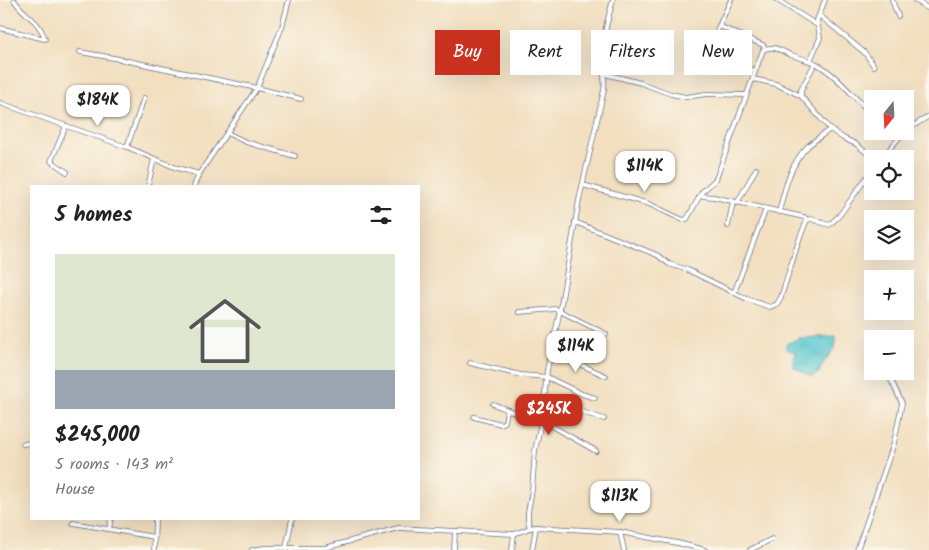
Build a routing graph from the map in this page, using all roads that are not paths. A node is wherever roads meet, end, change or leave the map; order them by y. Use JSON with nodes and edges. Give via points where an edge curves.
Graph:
{"nodes":[{"id":1,"x":14,"y":0,"type":"edge"},
{"id":2,"x":289,"y":0,"type":"edge"},
{"id":3,"x":612,"y":0,"type":"edge"},
{"id":4,"x":731,"y":0,"type":"edge"},
{"id":5,"x":777,"y":0,"type":"edge"},
{"id":6,"x":825,"y":0,"type":"edge"},
{"id":7,"x":892,"y":0,"type":"edge"},
{"id":8,"x":917,"y":0,"type":"edge"},
{"id":9,"x":929,"y":9,"type":"edge"},
{"id":10,"x":819,"y":15,"type":"junction"},
{"id":11,"x":898,"y":16,"type":"dead end"},
{"id":12,"x":817,"y":25,"type":"junction"},
{"id":13,"x":718,"y":26,"type":"junction"},
{"id":14,"x":0,"y":28,"type":"edge"},
{"id":15,"x":606,"y":30,"type":"edge"},
{"id":16,"x":765,"y":48,"type":"junction"},
{"id":17,"x":80,"y":52,"type":"dead end"},
{"id":18,"x":810,"y":61,"type":"junction"},
{"id":19,"x":815,"y":63,"type":"junction"},
{"id":20,"x":874,"y":66,"type":"dead end"},
{"id":21,"x":755,"y":71,"type":"junction"},
{"id":22,"x":605,"y":75,"type":"edge"},
{"id":23,"x":609,"y":75,"type":"edge"},
{"id":24,"x":752,"y":78,"type":"junction"},
{"id":25,"x":257,"y":88,"type":"junction"},
{"id":26,"x":746,"y":95,"type":"junction"},
{"id":27,"x":801,"y":96,"type":"junction"},
{"id":28,"x":144,"y":98,"type":"dead end"},
{"id":29,"x":301,"y":99,"type":"dead end"},
{"id":30,"x":0,"y":103,"type":"edge"},
{"id":31,"x":864,"y":106,"type":"edge"},
{"id":32,"x":929,"y":116,"type":"edge"},
{"id":33,"x":914,"y":124,"type":"edge"},
{"id":34,"x":66,"y":126,"type":"junction"},
{"id":35,"x":830,"y":129,"type":"junction"},
{"id":36,"x":227,"y":133,"type":"junction"},
{"id":37,"x":897,"y":140,"type":"edge"},
{"id":38,"x":127,"y":147,"type":"junction"},
{"id":39,"x":889,"y":150,"type":"edge"},
{"id":40,"x":864,"y":151,"type":"edge"},
{"id":41,"x":296,"y":156,"type":"dead end"},
{"id":42,"x":154,"y":159,"type":"junction"},
{"id":43,"x":756,"y":169,"type":"dead end"},
{"id":44,"x":68,"y":172,"type":"dead end"},
{"id":45,"x":189,"y":172,"type":"junction"},
{"id":46,"x":199,"y":174,"type":"junction"},
{"id":47,"x":864,"y":181,"type":"edge"},
{"id":48,"x":148,"y":185,"type":"edge"},
{"id":49,"x":194,"y":185,"type":"edge"},
{"id":50,"x":583,"y":185,"type":"junction"},
{"id":51,"x":701,"y":196,"type":"junction"},
{"id":52,"x":735,"y":202,"type":"junction"},
{"id":53,"x":766,"y":209,"type":"junction"},
{"id":54,"x":779,"y":212,"type":"junction"},
{"id":55,"x":807,"y":220,"type":"junction"},
{"id":56,"x":575,"y":222,"type":"junction"},
{"id":57,"x":728,"y":226,"type":"dead end"},
{"id":58,"x":734,"y":293,"type":"junction"},
{"id":59,"x":560,"y":310,"type":"junction"},
{"id":60,"x":519,"y":312,"type":"dead end"},
{"id":61,"x":606,"y":334,"type":"dead end"},
{"id":62,"x":551,"y":353,"type":"junction"},
{"id":63,"x":470,"y":363,"type":"dead end"},
{"id":64,"x":606,"y":376,"type":"dead end"},
{"id":65,"x":547,"y":377,"type":"junction"},
{"id":66,"x":891,"y":380,"type":"edge"},
{"id":67,"x":595,"y":398,"type":"dead end"},
{"id":68,"x":544,"y":400,"type":"junction"},
{"id":69,"x":493,"y":404,"type":"dead end"},
{"id":70,"x":507,"y":410,"type":"junction"},
{"id":71,"x":474,"y":417,"type":"dead end"},
{"id":72,"x":604,"y":419,"type":"dead end"},
{"id":73,"x":541,"y":423,"type":"junction"},
{"id":74,"x":30,"y":443,"type":"edge"},
{"id":75,"x":23,"y":444,"type":"dead end"},
{"id":76,"x":596,"y":451,"type":"dead end"},
{"id":77,"x":111,"y":520,"type":"edge"},
{"id":78,"x":155,"y":520,"type":"edge"},
{"id":79,"x":292,"y":520,"type":"edge"},
{"id":80,"x":73,"y":524,"type":"dead end"},
{"id":81,"x":536,"y":527,"type":"junction"},
{"id":82,"x":530,"y":528,"type":"junction"},
{"id":83,"x":109,"y":530,"type":"junction"},
{"id":84,"x":455,"y":532,"type":"junction"},
{"id":85,"x":620,"y":532,"type":"junction"},
{"id":86,"x":514,"y":534,"type":"junction"},
{"id":87,"x":154,"y":537,"type":"junction"},
{"id":88,"x":772,"y":539,"type":"dead end"},
{"id":89,"x":286,"y":548,"type":"junction"},
{"id":90,"x":154,"y":550,"type":"edge"},
{"id":91,"x":253,"y":550,"type":"edge"},
{"id":92,"x":454,"y":550,"type":"edge"},
{"id":93,"x":512,"y":550,"type":"edge"},
{"id":94,"x":532,"y":550,"type":"edge"},
{"id":95,"x":624,"y":550,"type":"edge"},
{"id":96,"x":705,"y":550,"type":"edge"},
{"id":97,"x":750,"y":550,"type":"edge"},
{"id":98,"x":857,"y":550,"type":"edge"}],
"edges":[{"from":1,"to":14,"type":"street","via":[[42,30],[45,39]]},
{"from":2,"to":25,"type":"street","via":[[282,27]]},
{"from":3,"to":15,"type":"street"},
{"from":4,"to":13,"type":"street"},
{"from":5,"to":12,"type":"street"},
{"from":6,"to":10,"type":"street"},
{"from":7,"to":11,"type":"street"},
{"from":8,"to":9,"type":"street"},
{"from":10,"to":12,"type":"street"},
{"from":10,"to":20,"type":"street","via":[[865,53]]},
{"from":12,"to":18,"type":"street","via":[[820,38]]},
{"from":13,"to":16,"type":"street"},
{"from":13,"to":21,"type":"street","via":[[709,53]]},
{"from":16,"to":18,"type":"street","via":[[782,49]]},
{"from":16,"to":21,"type":"street"},
{"from":17,"to":25,"type":"street"},
{"from":18,"to":19,"type":"street"},
{"from":19,"to":27,"type":"street"},
{"from":19,"to":31,"type":"street"},
{"from":21,"to":24,"type":"street"},
{"from":22,"to":50,"type":"street"},
{"from":23,"to":26,"type":"street","via":[[686,97]]},
{"from":24,"to":26,"type":"street"},
{"from":24,"to":27,"type":"street","via":[[776,84]]},
{"from":25,"to":29,"type":"street"},
{"from":25,"to":36,"type":"street"},
{"from":26,"to":51,"type":"street","via":[[716,179]]},
{"from":27,"to":35,"type":"street"},
{"from":28,"to":38,"type":"street"},
{"from":30,"to":34,"type":"street"},
{"from":32,"to":33,"type":"street"},
{"from":34,"to":38,"type":"street"},
{"from":34,"to":44,"type":"street","via":[[51,161]]},
{"from":35,"to":40,"type":"street"},
{"from":35,"to":54,"type":"street","via":[[808,146],[794,165]]},
{"from":36,"to":41,"type":"street","via":[[246,142]]},
{"from":36,"to":46,"type":"street"},
{"from":37,"to":39,"type":"street"},
{"from":38,"to":42,"type":"street"},
{"from":42,"to":45,"type":"street"},
{"from":42,"to":48,"type":"street"},
{"from":43,"to":52,"type":"street"},
{"from":45,"to":46,"type":"street"},
{"from":45,"to":49,"type":"street"},
{"from":46,"to":49,"type":"street"},
{"from":47,"to":55,"type":"street","via":[[833,223],[827,225]]},
{"from":50,"to":51,"type":"street","via":[[649,204],[683,220],[690,216]]},
{"from":50,"to":56,"type":"street"},
{"from":51,"to":52,"type":"street"},
{"from":52,"to":53,"type":"street"},
{"from":52,"to":57,"type":"street"},
{"from":53,"to":54,"type":"street"},
{"from":53,"to":58,"type":"street"},
{"from":54,"to":55,"type":"street"},
{"from":55,"to":58,"type":"street","via":[[777,304],[767,307]]},
{"from":56,"to":58,"type":"street","via":[[656,255]]},
{"from":56,"to":59,"type":"street"},
{"from":59,"to":60,"type":"street"},
{"from":59,"to":61,"type":"street"},
{"from":59,"to":62,"type":"street"},
{"from":62,"to":64,"type":"street"},
{"from":62,"to":65,"type":"street"},
{"from":63,"to":65,"type":"street","via":[[522,375]]},
{"from":65,"to":67,"type":"street"},
{"from":65,"to":68,"type":"street"},
{"from":66,"to":98,"type":"street","via":[[902,402],[894,443]]},
{"from":68,"to":72,"type":"street"},
{"from":68,"to":73,"type":"street"},
{"from":69,"to":70,"type":"street"},
{"from":70,"to":71,"type":"street","via":[[505,422],[501,424]]},
{"from":70,"to":73,"type":"street"},
{"from":73,"to":76,"type":"street"},
{"from":73,"to":82,"type":"street","via":[[528,512]]},
{"from":74,"to":75,"type":"street"},
{"from":77,"to":83,"type":"street"},
{"from":78,"to":87,"type":"street"},
{"from":79,"to":89,"type":"street"},
{"from":80,"to":83,"type":"street"},
{"from":81,"to":82,"type":"street"},
{"from":81,"to":85,"type":"street"},
{"from":81,"to":94,"type":"street"},
{"from":82,"to":86,"type":"street"},
{"from":83,"to":87,"type":"street"},
{"from":84,"to":86,"type":"street"},
{"from":84,"to":89,"type":"street","via":[[398,528],[325,548]]},
{"from":84,"to":92,"type":"street"},
{"from":85,"to":95,"type":"street"},
{"from":85,"to":96,"type":"street"},
{"from":86,"to":93,"type":"street"},
{"from":87,"to":90,"type":"street"},
{"from":88,"to":97,"type":"street"},
{"from":89,"to":91,"type":"street"}]}
